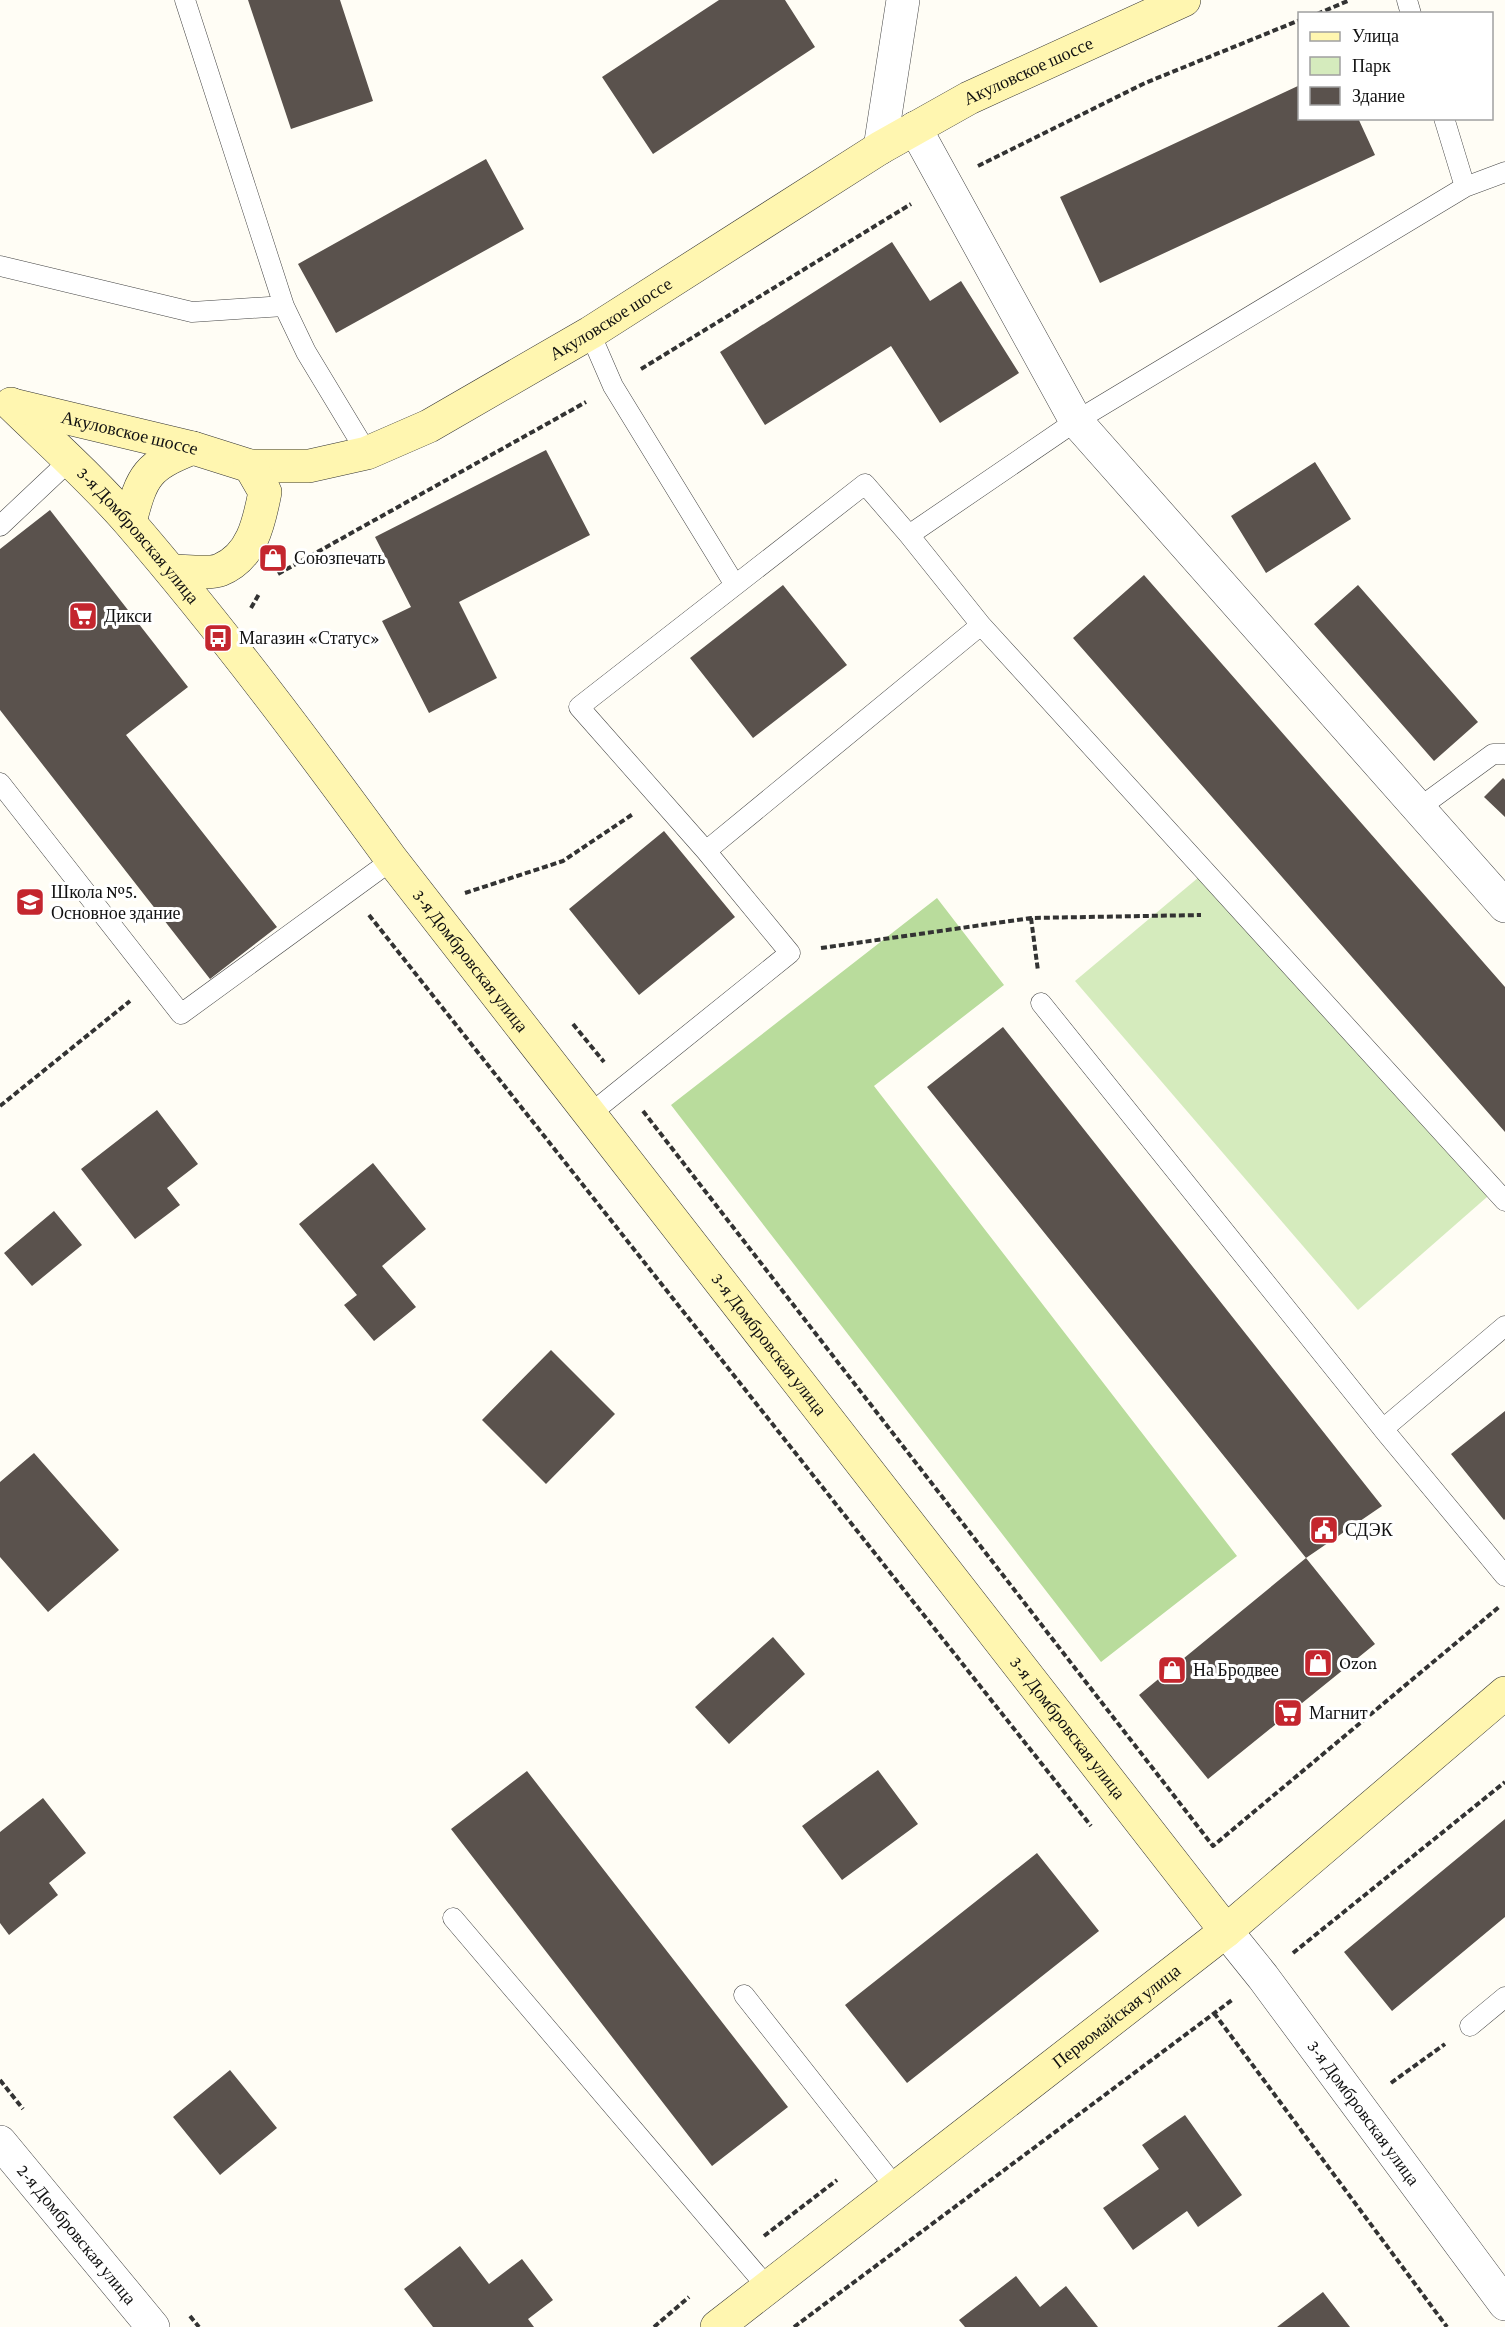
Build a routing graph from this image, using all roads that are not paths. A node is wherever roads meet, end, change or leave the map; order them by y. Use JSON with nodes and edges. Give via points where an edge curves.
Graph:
{"nodes":[{"id":1,"x":185,"y":0,"type":"edge"},
{"id":2,"x":903,"y":0,"type":"edge"},
{"id":3,"x":1184,"y":0,"type":"edge"},
{"id":4,"x":1445,"y":120,"type":"edge"},
{"id":5,"x":915,"y":128,"type":"junction"},
{"id":6,"x":880,"y":148,"type":"junction"},
{"id":7,"x":1505,"y":172,"type":"edge"},
{"id":8,"x":1465,"y":187,"type":"junction"},
{"id":9,"x":0,"y":266,"type":"edge"},
{"id":10,"x":284,"y":306,"type":"junction"},
{"id":11,"x":590,"y":333,"type":"junction"},
{"id":12,"x":5,"y":402,"type":"edge"},
{"id":13,"x":1076,"y":421,"type":"junction"},
{"id":14,"x":193,"y":448,"type":"junction"},
{"id":15,"x":367,"y":453,"type":"junction"},
{"id":16,"x":69,"y":460,"type":"junction"},
{"id":17,"x":250,"y":466,"type":"junction"},
{"id":18,"x":2,"y":521,"type":"edge"},
{"id":19,"x":130,"y":522,"type":"junction"},
{"id":20,"x":909,"y":535,"type":"junction"},
{"id":21,"x":172,"y":572,"type":"junction"},
{"id":22,"x":735,"y":585,"type":"junction"},
{"id":23,"x":981,"y":625,"type":"junction"},
{"id":24,"x":1505,"y":754,"type":"edge"},
{"id":25,"x":0,"y":783,"type":"edge"},
{"id":26,"x":1419,"y":808,"type":"junction"},
{"id":27,"x":706,"y":851,"type":"junction"},
{"id":28,"x":392,"y":860,"type":"junction"},
{"id":29,"x":1505,"y":906,"type":"edge"},
{"id":30,"x":1041,"y":1003,"type":"road end"},
{"id":31,"x":590,"y":1114,"type":"junction"},
{"id":32,"x":1505,"y":1202,"type":"edge"},
{"id":33,"x":1505,"y":1326,"type":"edge"},
{"id":34,"x":1383,"y":1429,"type":"junction"},
{"id":35,"x":1505,"y":1576,"type":"edge"},
{"id":36,"x":1505,"y":1693,"type":"edge"},
{"id":37,"x":453,"y":1918,"type":"dead end"},
{"id":38,"x":1226,"y":1931,"type":"junction"},
{"id":39,"x":744,"y":1995,"type":"dead end"},
{"id":40,"x":1505,"y":1997,"type":"edge"},
{"id":41,"x":1470,"y":2025,"type":"road end"},
{"id":42,"x":0,"y":2142,"type":"edge"},
{"id":43,"x":896,"y":2188,"type":"junction"},
{"id":44,"x":768,"y":2288,"type":"junction"},
{"id":45,"x":1505,"y":2304,"type":"edge"},
{"id":46,"x":153,"y":2327,"type":"edge"},
{"id":47,"x":717,"y":2327,"type":"edge"}],
"edges":[{"from":1,"to":10,"type":"lane"},
{"from":2,"to":6,"type":"street"},
{"from":3,"to":5,"type":"street","name":"Акуловское шоссе","via":[[969,98]]},
{"from":4,"to":8,"type":"lane"},
{"from":5,"to":6,"type":"street","name":"Акуловское шоссе"},
{"from":5,"to":13,"type":"street"},
{"from":6,"to":11,"type":"street","name":"Акуловское шоссе"},
{"from":7,"to":8,"type":"lane"},
{"from":8,"to":13,"type":"lane"},
{"from":9,"to":10,"type":"lane","via":[[192,312]]},
{"from":10,"to":15,"type":"lane","via":[[306,352]]},
{"from":11,"to":15,"type":"street","name":"Акуловское шоссе","via":[[429,426]]},
{"from":11,"to":22,"type":"lane","via":[[614,386]]},
{"from":12,"to":14,"type":"street","name":"Акуловское шоссе"},
{"from":12,"to":16,"type":"street","name":"3-я Домбровская улица"},
{"from":13,"to":20,"type":"lane"},
{"from":13,"to":26,"type":"street"},
{"from":14,"to":17,"type":"street","name":"Акуловское шоссе"},
{"from":14,"to":19,"type":"street","via":[[165,459],[146,476]]},
{"from":15,"to":17,"type":"street","name":"Акуловское шоссе","via":[[309,466]]},
{"from":16,"to":18,"type":"lane"},
{"from":16,"to":19,"type":"street","name":"3-я Домбровская улица"},
{"from":17,"to":21,"type":"street","via":[[264,492],[255,536],[238,559],[218,571]]},
{"from":19,"to":21,"type":"street","name":"3-я Домбровская улица"},
{"from":20,"to":22,"type":"lane","via":[[865,484]]},
{"from":20,"to":23,"type":"lane"},
{"from":21,"to":28,"type":"street","name":"3-я Домбровская улица"},
{"from":22,"to":27,"type":"lane","via":[[579,707]]},
{"from":23,"to":27,"type":"lane"},
{"from":23,"to":32,"type":"lane"},
{"from":24,"to":26,"type":"lane","via":[[1492,754]]},
{"from":25,"to":28,"type":"lane","via":[[181,1014]]},
{"from":26,"to":29,"type":"street"},
{"from":27,"to":31,"type":"lane","via":[[790,953]]},
{"from":28,"to":31,"type":"street","name":"3-я Домбровская улица"},
{"from":30,"to":34,"type":"lane"},
{"from":31,"to":38,"type":"street","name":"3-я Домбровская улица"},
{"from":33,"to":34,"type":"lane"},
{"from":34,"to":35,"type":"lane"},
{"from":36,"to":38,"type":"street","name":"Первомайская улица"},
{"from":37,"to":44,"type":"lane"},
{"from":38,"to":43,"type":"street","name":"Первомайская улица"},
{"from":38,"to":45,"type":"street","name":"3-я Домбровская улица"},
{"from":39,"to":43,"type":"lane"},
{"from":40,"to":41,"type":"lane"},
{"from":42,"to":46,"type":"street","name":"2-я Домбровская улица"},
{"from":43,"to":44,"type":"street","name":"Первомайская улица"},
{"from":44,"to":47,"type":"street","name":"Первомайская улица"}]}
